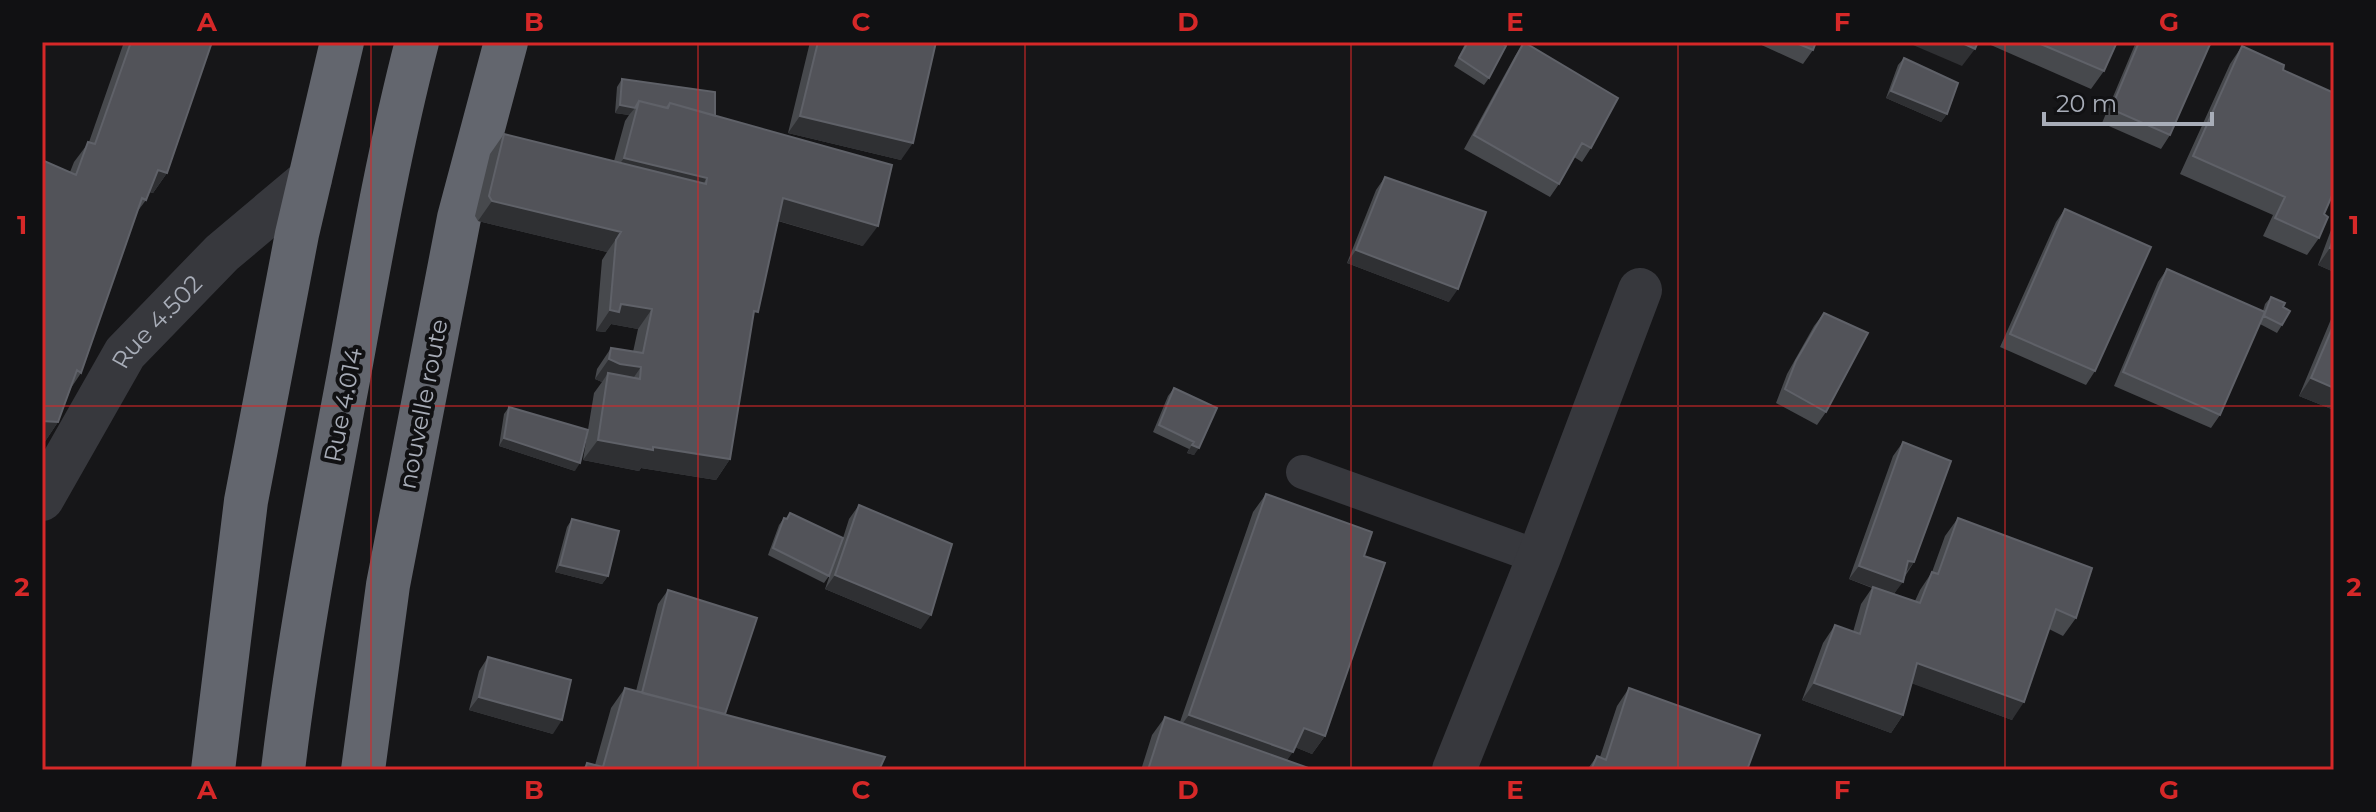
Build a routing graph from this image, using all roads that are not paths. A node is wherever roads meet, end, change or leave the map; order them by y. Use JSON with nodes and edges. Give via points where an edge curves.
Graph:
{"nodes":[{"id":1,"x":342,"y":42,"type":"edge"},
{"id":2,"x":417,"y":42,"type":"edge"},
{"id":3,"x":506,"y":42,"type":"edge"},
{"id":4,"x":310,"y":179,"type":"junction"},
{"id":5,"x":1640,"y":290,"type":"dead end"},
{"id":6,"x":1303,"y":472,"type":"dead end"},
{"id":7,"x":42,"y":499,"type":"edge"},
{"id":8,"x":1539,"y":557,"type":"junction"},
{"id":9,"x":213,"y":770,"type":"edge"},
{"id":10,"x":283,"y":770,"type":"edge"},
{"id":11,"x":363,"y":770,"type":"edge"},
{"id":12,"x":1454,"y":770,"type":"edge"}],
"edges":[{"from":1,"to":4,"type":"highway"},
{"from":2,"to":10,"type":"highway","name":"Rue 4.014","via":[[396,123],[326,495]]},
{"from":3,"to":11,"type":"highway","name":"nouvelle route","via":[[453,248],[388,585]]},
{"from":4,"to":7,"type":"street","name":"Rue 4.502","via":[[222,253],[125,353]]},
{"from":4,"to":9,"type":"highway","via":[[246,501]]},
{"from":5,"to":8,"type":"street"},
{"from":6,"to":8,"type":"lane"},
{"from":8,"to":12,"type":"street"}]}
